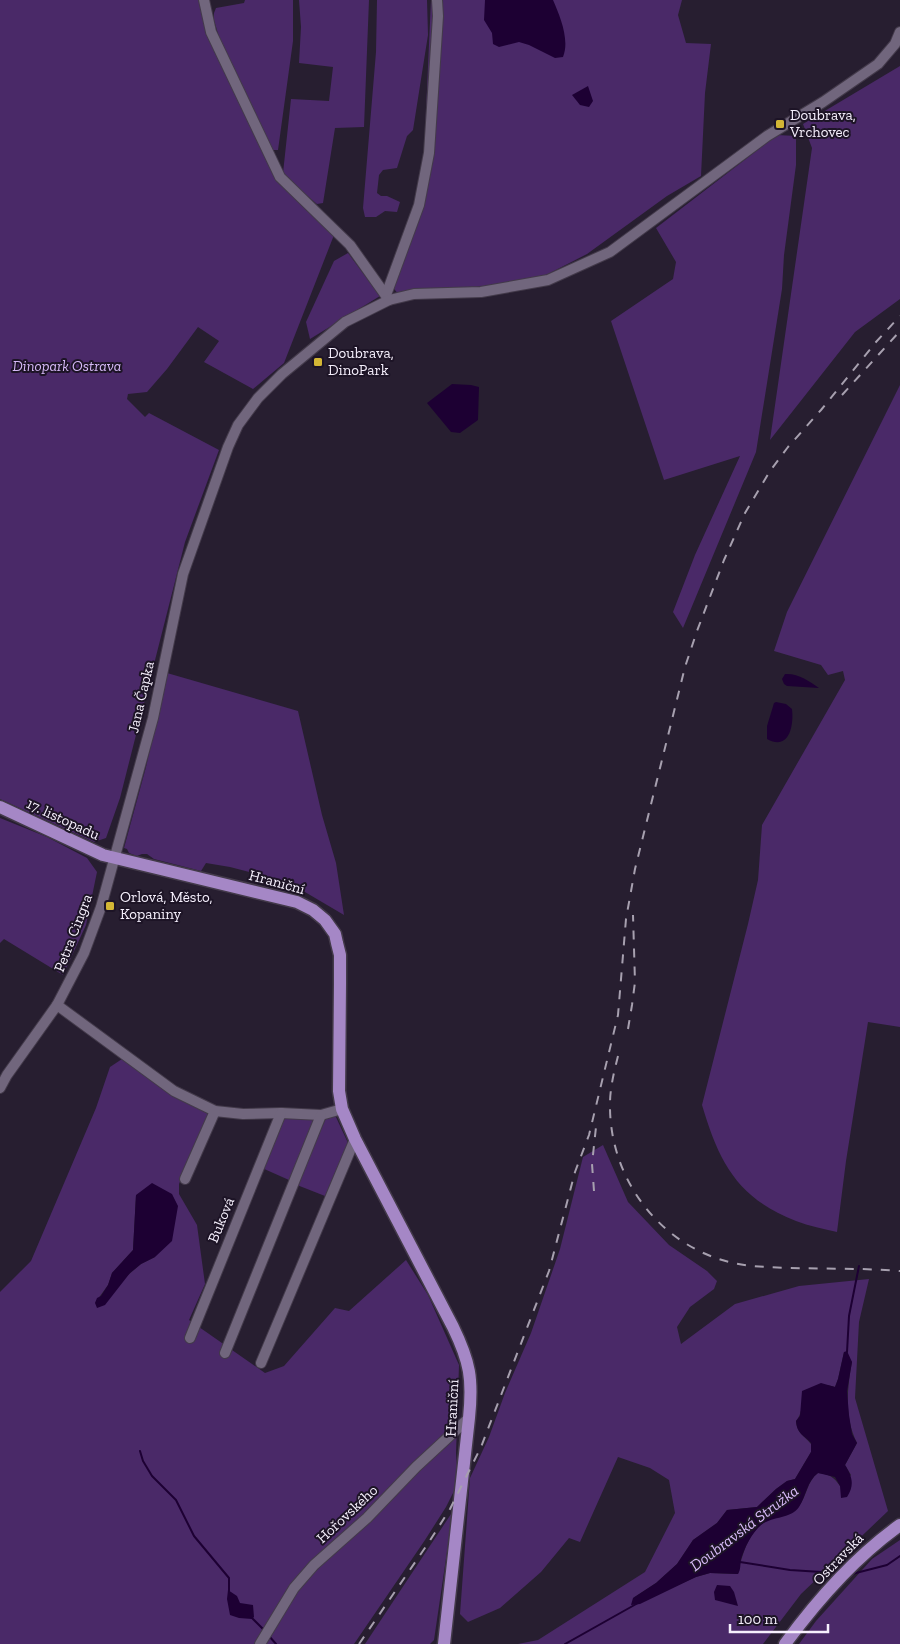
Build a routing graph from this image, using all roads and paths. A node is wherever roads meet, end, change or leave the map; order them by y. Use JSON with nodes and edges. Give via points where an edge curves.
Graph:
{"nodes":[{"id":1,"x":204,"y":0,"type":"edge"},
{"id":2,"x":437,"y":0,"type":"edge"},
{"id":3,"x":900,"y":32,"type":"edge"},
{"id":4,"x":387,"y":297,"type":"junction"},
{"id":5,"x":0,"y":807,"type":"edge"},
{"id":6,"x":114,"y":858,"type":"junction"},
{"id":7,"x":57,"y":1006,"type":"junction"},
{"id":8,"x":0,"y":1088,"type":"edge"},
{"id":9,"x":342,"y":1109,"type":"junction"},
{"id":10,"x":215,"y":1111,"type":"junction"},
{"id":11,"x":281,"y":1113,"type":"junction"},
{"id":12,"x":321,"y":1115,"type":"junction"},
{"id":13,"x":355,"y":1139,"type":"junction"},
{"id":14,"x":185,"y":1179,"type":"dead end"},
{"id":15,"x":190,"y":1338,"type":"dead end"},
{"id":16,"x":225,"y":1353,"type":"dead end"},
{"id":17,"x":261,"y":1363,"type":"dead end"},
{"id":18,"x":469,"y":1418,"type":"junction"},
{"id":19,"x":900,"y":1525,"type":"edge"},
{"id":20,"x":260,"y":1644,"type":"edge"},
{"id":21,"x":444,"y":1644,"type":"edge"},
{"id":22,"x":786,"y":1644,"type":"edge"}],
"edges":[{"from":1,"to":4,"type":"street","via":[[211,32],[280,177],[350,245]]},
{"from":2,"to":4,"type":"street","via":[[429,153],[418,205]]},
{"from":3,"to":4,"type":"street","name":"Jana Čapka","via":[[888,54],[866,73],[767,136],[610,252],[548,280],[481,292]]},
{"from":4,"to":6,"type":"street","name":"Jana Čapka","via":[[346,322],[282,374],[238,425],[183,574],[153,718]]},
{"from":5,"to":6,"type":"main road","name":"17. listopadu","via":[[92,851]]},
{"from":6,"to":7,"type":"street","name":"Petra Cingra","via":[[84,954]]},
{"from":6,"to":9,"type":"main road","name":"Hraniční","via":[[297,902],[325,920],[335,934],[340,955],[338,1074]]},
{"from":7,"to":8,"type":"street","name":"Petra Cingra"},
{"from":7,"to":10,"type":"street","via":[[174,1091]]},
{"from":9,"to":12,"type":"street"},
{"from":9,"to":13,"type":"main road","name":"Hraniční"},
{"from":10,"to":11,"type":"street"},
{"from":10,"to":14,"type":"street"},
{"from":11,"to":12,"type":"street"},
{"from":11,"to":15,"type":"street","name":"Buková"},
{"from":12,"to":16,"type":"street"},
{"from":13,"to":17,"type":"street"},
{"from":13,"to":18,"type":"main road","name":"Hraniční","via":[[462,1346],[471,1377]]},
{"from":18,"to":20,"type":"street","name":"Hořovského","via":[[367,1518],[314,1564],[294,1588]]},
{"from":18,"to":21,"type":"main road","name":"Hraniční"},
{"from":19,"to":22,"type":"main road","name":"Ostravská","via":[[860,1556]]}]}
